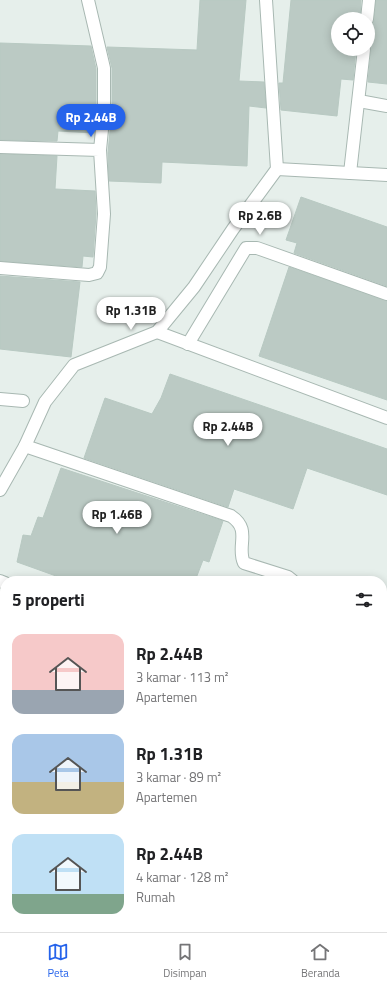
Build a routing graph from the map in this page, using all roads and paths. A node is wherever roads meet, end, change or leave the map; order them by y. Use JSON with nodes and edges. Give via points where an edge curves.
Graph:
{"nodes":[{"id":1,"x":88,"y":0,"type":"edge"},
{"id":2,"x":266,"y":0,"type":"edge"},
{"id":3,"x":369,"y":0,"type":"edge"},
{"id":4,"x":368,"y":12,"type":"edge"},
{"id":5,"x":363,"y":56,"type":"edge"},
{"id":6,"x":359,"y":101,"type":"junction"},
{"id":7,"x":387,"y":106,"type":"edge"},
{"id":8,"x":0,"y":147,"type":"edge"},
{"id":9,"x":100,"y":150,"type":"junction"},
{"id":10,"x":277,"y":169,"type":"junction"},
{"id":11,"x":350,"y":172,"type":"junction"},
{"id":12,"x":387,"y":175,"type":"edge"},
{"id":13,"x":0,"y":268,"type":"edge"},
{"id":14,"x":387,"y":294,"type":"edge"},
{"id":15,"x":157,"y":332,"type":"junction"},
{"id":16,"x":188,"y":344,"type":"junction"},
{"id":17,"x":0,"y":399,"type":"edge"},
{"id":18,"x":23,"y":400,"type":"dead end"},
{"id":19,"x":387,"y":418,"type":"edge"},
{"id":20,"x":25,"y":446,"type":"junction"},
{"id":21,"x":0,"y":490,"type":"edge"},
{"id":22,"x":285,"y":576,"type":"edge"}],
"edges":[{"from":1,"to":9,"type":"street","via":[[104,68],[104,110]]},
{"from":2,"to":10,"type":"street"},
{"from":3,"to":4,"type":"street"},
{"from":5,"to":6,"type":"street"},
{"from":6,"to":7,"type":"street"},
{"from":6,"to":11,"type":"street"},
{"from":8,"to":9,"type":"street"},
{"from":9,"to":13,"type":"street","via":[[104,214],[100,268],[96,273],[89,275]]},
{"from":10,"to":11,"type":"street"},
{"from":10,"to":15,"type":"street","via":[[194,287]]},
{"from":11,"to":12,"type":"street"},
{"from":14,"to":16,"type":"street","via":[[257,248],[246,248]]},
{"from":15,"to":16,"type":"street"},
{"from":15,"to":20,"type":"street","via":[[74,365],[45,402]]},
{"from":16,"to":19,"type":"street"},
{"from":17,"to":18,"type":"street"},
{"from":20,"to":21,"type":"street"},
{"from":20,"to":22,"type":"street","via":[[230,516],[237,520],[242,534],[244,563]]}]}
